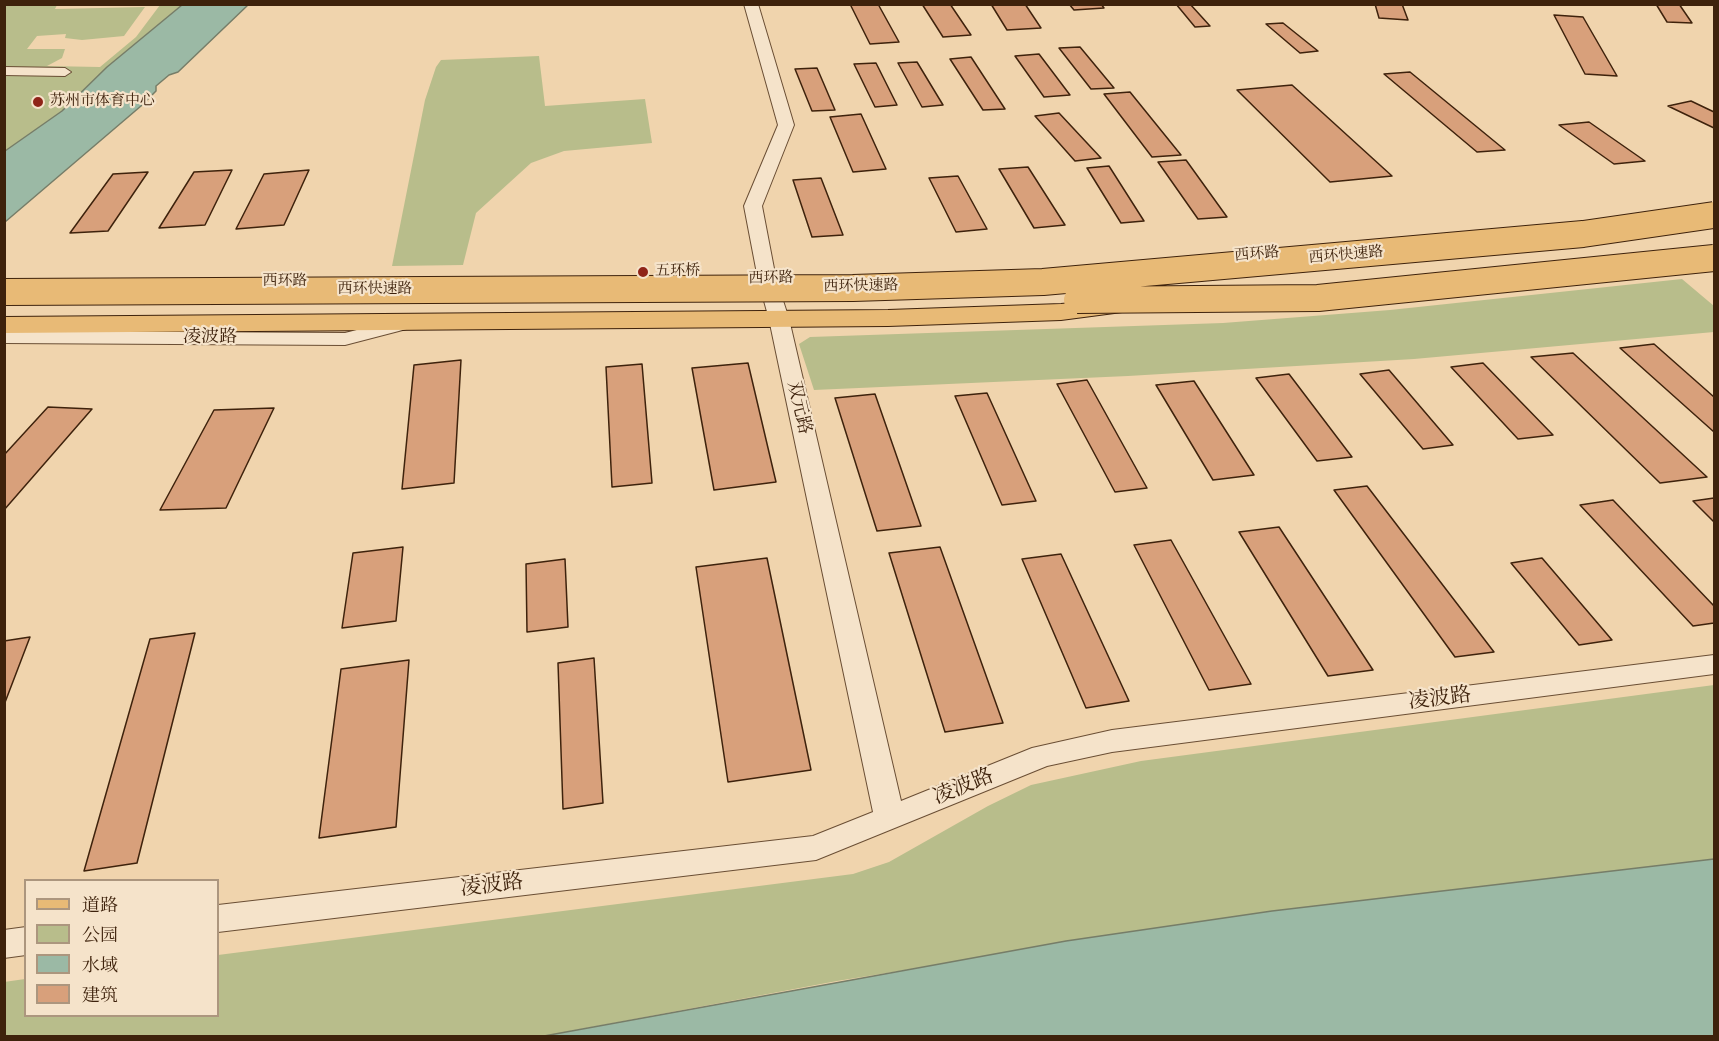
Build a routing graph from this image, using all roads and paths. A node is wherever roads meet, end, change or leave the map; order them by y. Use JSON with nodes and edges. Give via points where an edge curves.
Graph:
{"nodes":[{"id":1,"x":751,"y":4,"type":"edge"},
{"id":2,"x":4,"y":71,"type":"edge"},
{"id":3,"x":65,"y":72,"type":"dead end"},
{"id":4,"x":1714,"y":196,"type":"edge"},
{"id":5,"x":1714,"y":204,"type":"edge"},
{"id":6,"x":1714,"y":215,"type":"edge"},
{"id":7,"x":1714,"y":236,"type":"edge"},
{"id":8,"x":1714,"y":249,"type":"edge"},
{"id":9,"x":1714,"y":258,"type":"edge"},
{"id":10,"x":1123,"y":276,"type":"junction"},
{"id":11,"x":767,"y":279,"type":"junction"},
{"id":12,"x":4,"y":284,"type":"edge"},
{"id":13,"x":4,"y":292,"type":"edge"},
{"id":14,"x":1077,"y":300,"type":"junction"},
{"id":15,"x":4,"y":311,"type":"edge"},
{"id":16,"x":778,"y":319,"type":"junction"},
{"id":17,"x":412,"y":322,"type":"junction"},
{"id":18,"x":4,"y":325,"type":"edge"},
{"id":19,"x":4,"y":337,"type":"edge"},
{"id":20,"x":1714,"y":665,"type":"edge"},
{"id":21,"x":890,"y":819,"type":"junction"},
{"id":22,"x":219,"y":919,"type":"edge"},
{"id":23,"x":24,"y":941,"type":"edge"},
{"id":24,"x":4,"y":944,"type":"edge"}],
"edges":[{"from":1,"to":11,"type":"street","name":"双元路","via":[[786,125],[753,206]]},
{"from":2,"to":3,"type":"street"},
{"from":4,"to":10,"type":"highway","bridge":true,"via":[[1561,218],[1279,246]]},
{"from":5,"to":11,"type":"main road","name":"西环路","via":[[1563,226],[1318,250],[1063,270]]},
{"from":6,"to":10,"type":"highway","name":"西环快速路","bridge":true,"via":[[1583,234]]},
{"from":7,"to":14,"type":"highway","name":"西环快速路","bridge":true,"via":[[1606,251]]},
{"from":8,"to":16,"type":"main road","via":[[1060,312]]},
{"from":9,"to":14,"type":"highway","bridge":true,"via":[[1318,298]]},
{"from":10,"to":13,"type":"highway","name":"西环快速路","bridge":true,"via":[[853,288]]},
{"from":11,"to":12,"type":"main road","name":"西环路"},
{"from":11,"to":16,"type":"street","name":"双元路"},
{"from":14,"to":15,"type":"highway","name":"西环快速路","via":[[852,308]]},
{"from":16,"to":17,"type":"main road"},
{"from":16,"to":21,"type":"street","name":"双元路"},
{"from":17,"to":18,"type":"main road"},
{"from":17,"to":19,"type":"street","name":"凌波路","via":[[345,339]]},
{"from":20,"to":21,"type":"street","name":"凌波路","via":[[1112,741],[1042,756]]},
{"from":21,"to":22,"type":"street","name":"凌波路","via":[[816,848]]},
{"from":23,"to":24,"type":"street"}]}
